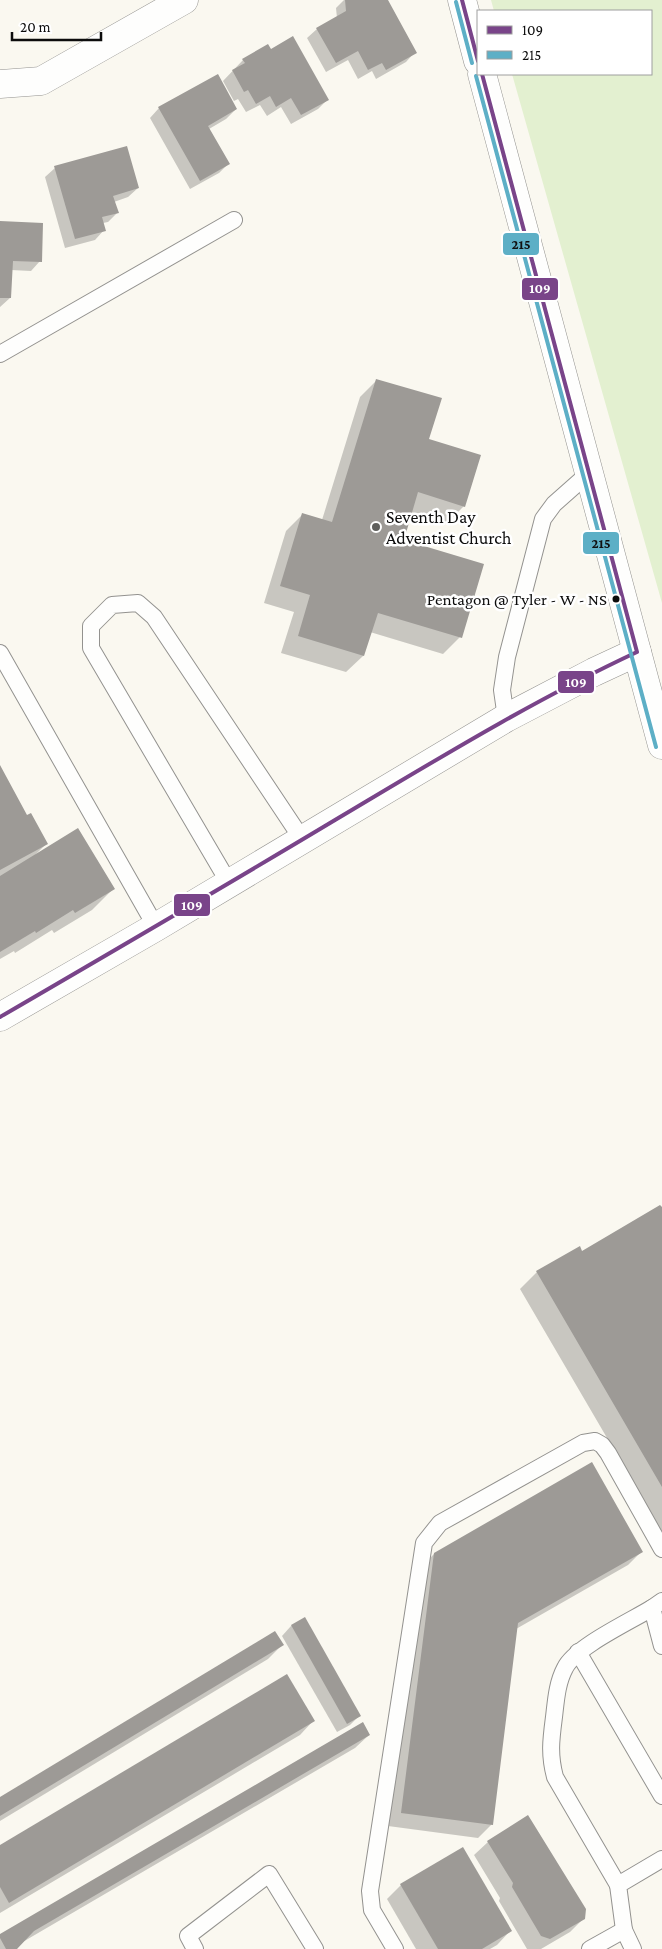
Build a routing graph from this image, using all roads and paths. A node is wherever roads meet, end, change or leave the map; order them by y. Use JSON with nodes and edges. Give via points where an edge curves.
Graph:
{"nodes":[{"id":1,"x":184,"y":0,"type":"edge"},
{"id":2,"x":462,"y":0,"type":"edge"},
{"id":3,"x":477,"y":56,"type":"edge"},
{"id":4,"x":482,"y":75,"type":"edge"},
{"id":5,"x":0,"y":84,"type":"edge"},
{"id":6,"x":234,"y":220,"type":"dead end"},
{"id":7,"x":0,"y":354,"type":"edge"},
{"id":8,"x":589,"y":473,"type":"junction"},
{"id":9,"x":637,"y":652,"type":"junction"},
{"id":10,"x":0,"y":653,"type":"edge"},
{"id":11,"x":506,"y":718,"type":"junction"},
{"id":12,"x":662,"y":745,"type":"edge"},
{"id":13,"x":302,"y":839,"type":"junction"},
{"id":14,"x":230,"y":882,"type":"junction"},
{"id":15,"x":156,"y":927,"type":"junction"},
{"id":16,"x":0,"y":1016,"type":"edge"},
{"id":17,"x":662,"y":1548,"type":"edge"},
{"id":18,"x":657,"y":1605,"type":"edge"},
{"id":19,"x":662,"y":1646,"type":"edge"},
{"id":20,"x":578,"y":1652,"type":"junction"},
{"id":21,"x":662,"y":1796,"type":"edge"},
{"id":22,"x":662,"y":1859,"type":"edge"},
{"id":23,"x":618,"y":1885,"type":"junction"},
{"id":24,"x":624,"y":1930,"type":"junction"},
{"id":25,"x":195,"y":1949,"type":"edge"},
{"id":26,"x":315,"y":1949,"type":"edge"},
{"id":27,"x":395,"y":1949,"type":"edge"},
{"id":28,"x":590,"y":1949,"type":"edge"},
{"id":29,"x":633,"y":1949,"type":"edge"}],
"edges":[{"from":1,"to":5,"type":"street","via":[[41,81]]},
{"from":2,"to":3,"type":"street"},
{"from":4,"to":8,"type":"street"},
{"from":6,"to":7,"type":"lane"},
{"from":8,"to":9,"type":"street"},
{"from":8,"to":11,"type":"lane","via":[[542,519],[507,657],[502,690]]},
{"from":9,"to":11,"type":"street"},
{"from":9,"to":12,"type":"street"},
{"from":10,"to":15,"type":"lane"},
{"from":11,"to":13,"type":"street"},
{"from":13,"to":14,"type":"street"},
{"from":13,"to":14,"type":"lane","via":[[154,617],[138,603],[112,605],[91,626],[91,648]]},
{"from":14,"to":15,"type":"street"},
{"from":15,"to":16,"type":"street"},
{"from":17,"to":27,"type":"lane","via":[[608,1453],[595,1441],[583,1443],[440,1523],[424,1543],[370,1891],[372,1910]]},
{"from":18,"to":19,"type":"lane"},
{"from":18,"to":20,"type":"lane"},
{"from":20,"to":21,"type":"lane"},
{"from":20,"to":23,"type":"lane","via":[[566,1666],[559,1682],[550,1747],[551,1763],[555,1777]]},
{"from":22,"to":23,"type":"lane"},
{"from":23,"to":24,"type":"lane"},
{"from":24,"to":28,"type":"lane"},
{"from":24,"to":29,"type":"lane"},
{"from":25,"to":26,"type":"lane","via":[[188,1936],[269,1874]]}]}
